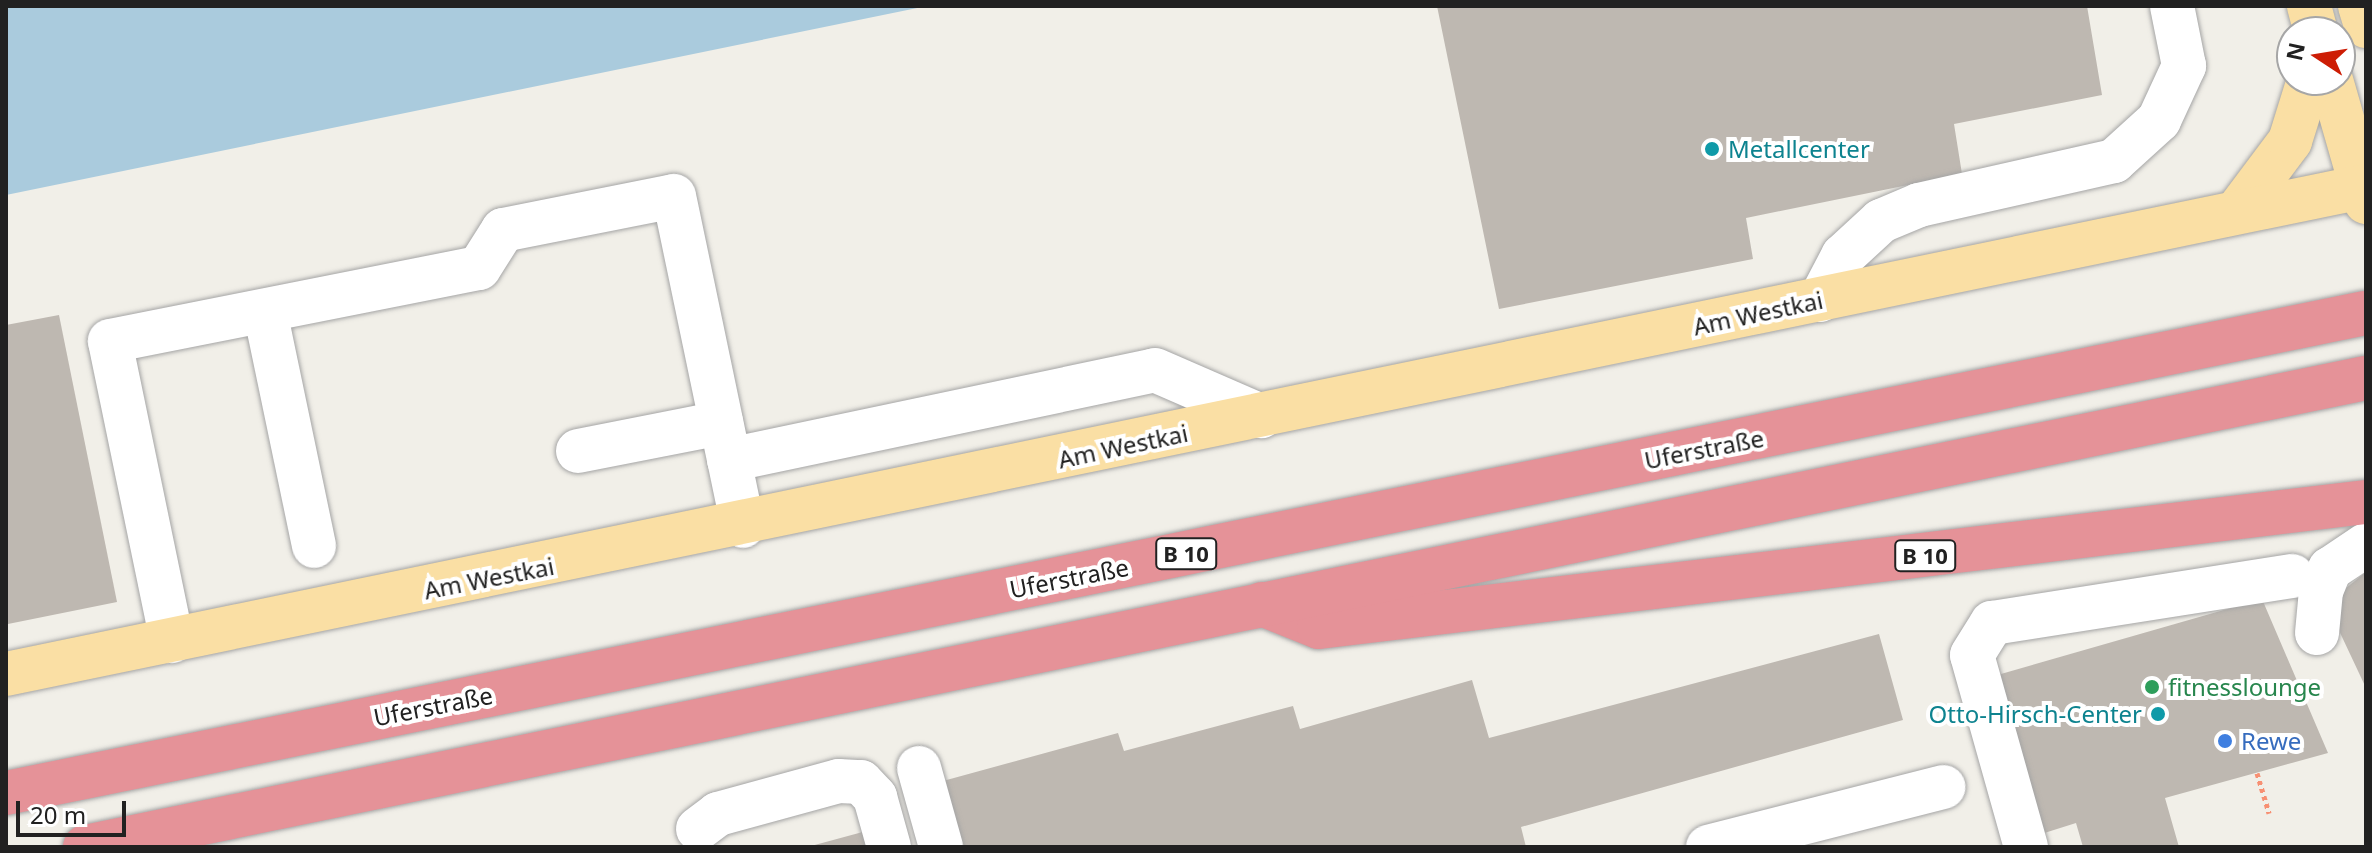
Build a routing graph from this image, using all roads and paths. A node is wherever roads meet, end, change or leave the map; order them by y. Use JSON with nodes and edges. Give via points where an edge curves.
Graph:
{"nodes":[{"id":1,"x":2172,"y":6,"type":"edge"},
{"id":2,"x":2360,"y":6,"type":"edge"},
{"id":3,"x":2366,"y":26,"type":"edge"},
{"id":4,"x":2304,"y":96,"type":"edge"},
{"id":5,"x":2336,"y":96,"type":"edge"},
{"id":6,"x":2365,"y":192,"type":"edge"},
{"id":7,"x":2239,"y":209,"type":"junction"},
{"id":8,"x":1820,"y":300,"type":"junction"},
{"id":9,"x":265,"y":311,"type":"junction"},
{"id":10,"x":2366,"y":313,"type":"edge"},
{"id":11,"x":2366,"y":378,"type":"edge"},
{"id":12,"x":1261,"y":416,"type":"junction"},
{"id":13,"x":725,"y":442,"type":"junction"},
{"id":14,"x":578,"y":451,"type":"dead end"},
{"id":15,"x":2366,"y":502,"type":"edge"},
{"id":16,"x":743,"y":526,"type":"junction"},
{"id":17,"x":2366,"y":545,"type":"edge"},
{"id":18,"x":314,"y":546,"type":"dead end"},
{"id":19,"x":2292,"y":576,"type":"dead end"},
{"id":20,"x":1262,"y":604,"type":"junction"},
{"id":21,"x":2317,"y":633,"type":"dead end"},
{"id":22,"x":172,"y":641,"type":"junction"},
{"id":23,"x":6,"y":674,"type":"edge"},
{"id":24,"x":919,"y":768,"type":"dead end"},
{"id":25,"x":2257,"y":773,"type":"dead end"},
{"id":26,"x":1943,"y":787,"type":"dead end"},
{"id":27,"x":6,"y":793,"type":"edge"},
{"id":28,"x":2269,"y":813,"type":"dead end"},
{"id":29,"x":698,"y":829,"type":"dead end"},
{"id":30,"x":85,"y":847,"type":"edge"},
{"id":31,"x":889,"y":847,"type":"edge"},
{"id":32,"x":941,"y":847,"type":"edge"},
{"id":33,"x":1708,"y":847,"type":"edge"},
{"id":34,"x":2026,"y":847,"type":"edge"}],
"edges":[{"from":1,"to":8,"type":"lane","via":[[2184,66],[2159,120],[2114,161],[1919,205],[1881,221],[1843,256]]},
{"from":2,"to":3,"type":"main road"},
{"from":4,"to":7,"type":"main road","via":[[2290,141]]},
{"from":5,"to":6,"type":"main road"},
{"from":6,"to":7,"type":"main road","name":"Am Westkai"},
{"from":7,"to":8,"type":"main road","name":"Am Westkai"},
{"from":8,"to":12,"type":"main road","name":"Am Westkai"},
{"from":9,"to":13,"type":"lane","via":[[479,268],[503,230],[674,196]]},
{"from":9,"to":18,"type":"lane"},
{"from":9,"to":22,"type":"lane","via":[[110,341]]},
{"from":10,"to":27,"type":"highway","name":"Uferstraße","number":"B 10"},
{"from":11,"to":20,"type":"highway"},
{"from":12,"to":13,"type":"lane","via":[[1155,370]]},
{"from":12,"to":16,"type":"main road","name":"Am Westkai"},
{"from":13,"to":14,"type":"lane"},
{"from":13,"to":16,"type":"lane"},
{"from":15,"to":20,"type":"highway","number":"B 10","via":[[1319,627]]},
{"from":16,"to":22,"type":"main road","name":"Am Westkai"},
{"from":17,"to":21,"type":"lane","via":[[2330,569],[2321,591]]},
{"from":19,"to":34,"type":"lane","via":[[1992,623],[1972,655]]},
{"from":20,"to":30,"type":"highway"},
{"from":22,"to":23,"type":"main road","name":"Am Westkai"},
{"from":24,"to":32,"type":"lane"},
{"from":25,"to":28,"type":"path"},
{"from":26,"to":33,"type":"lane"},
{"from":29,"to":31,"type":"lane","via":[[718,814],[839,781],[861,782],[875,797]]}]}
